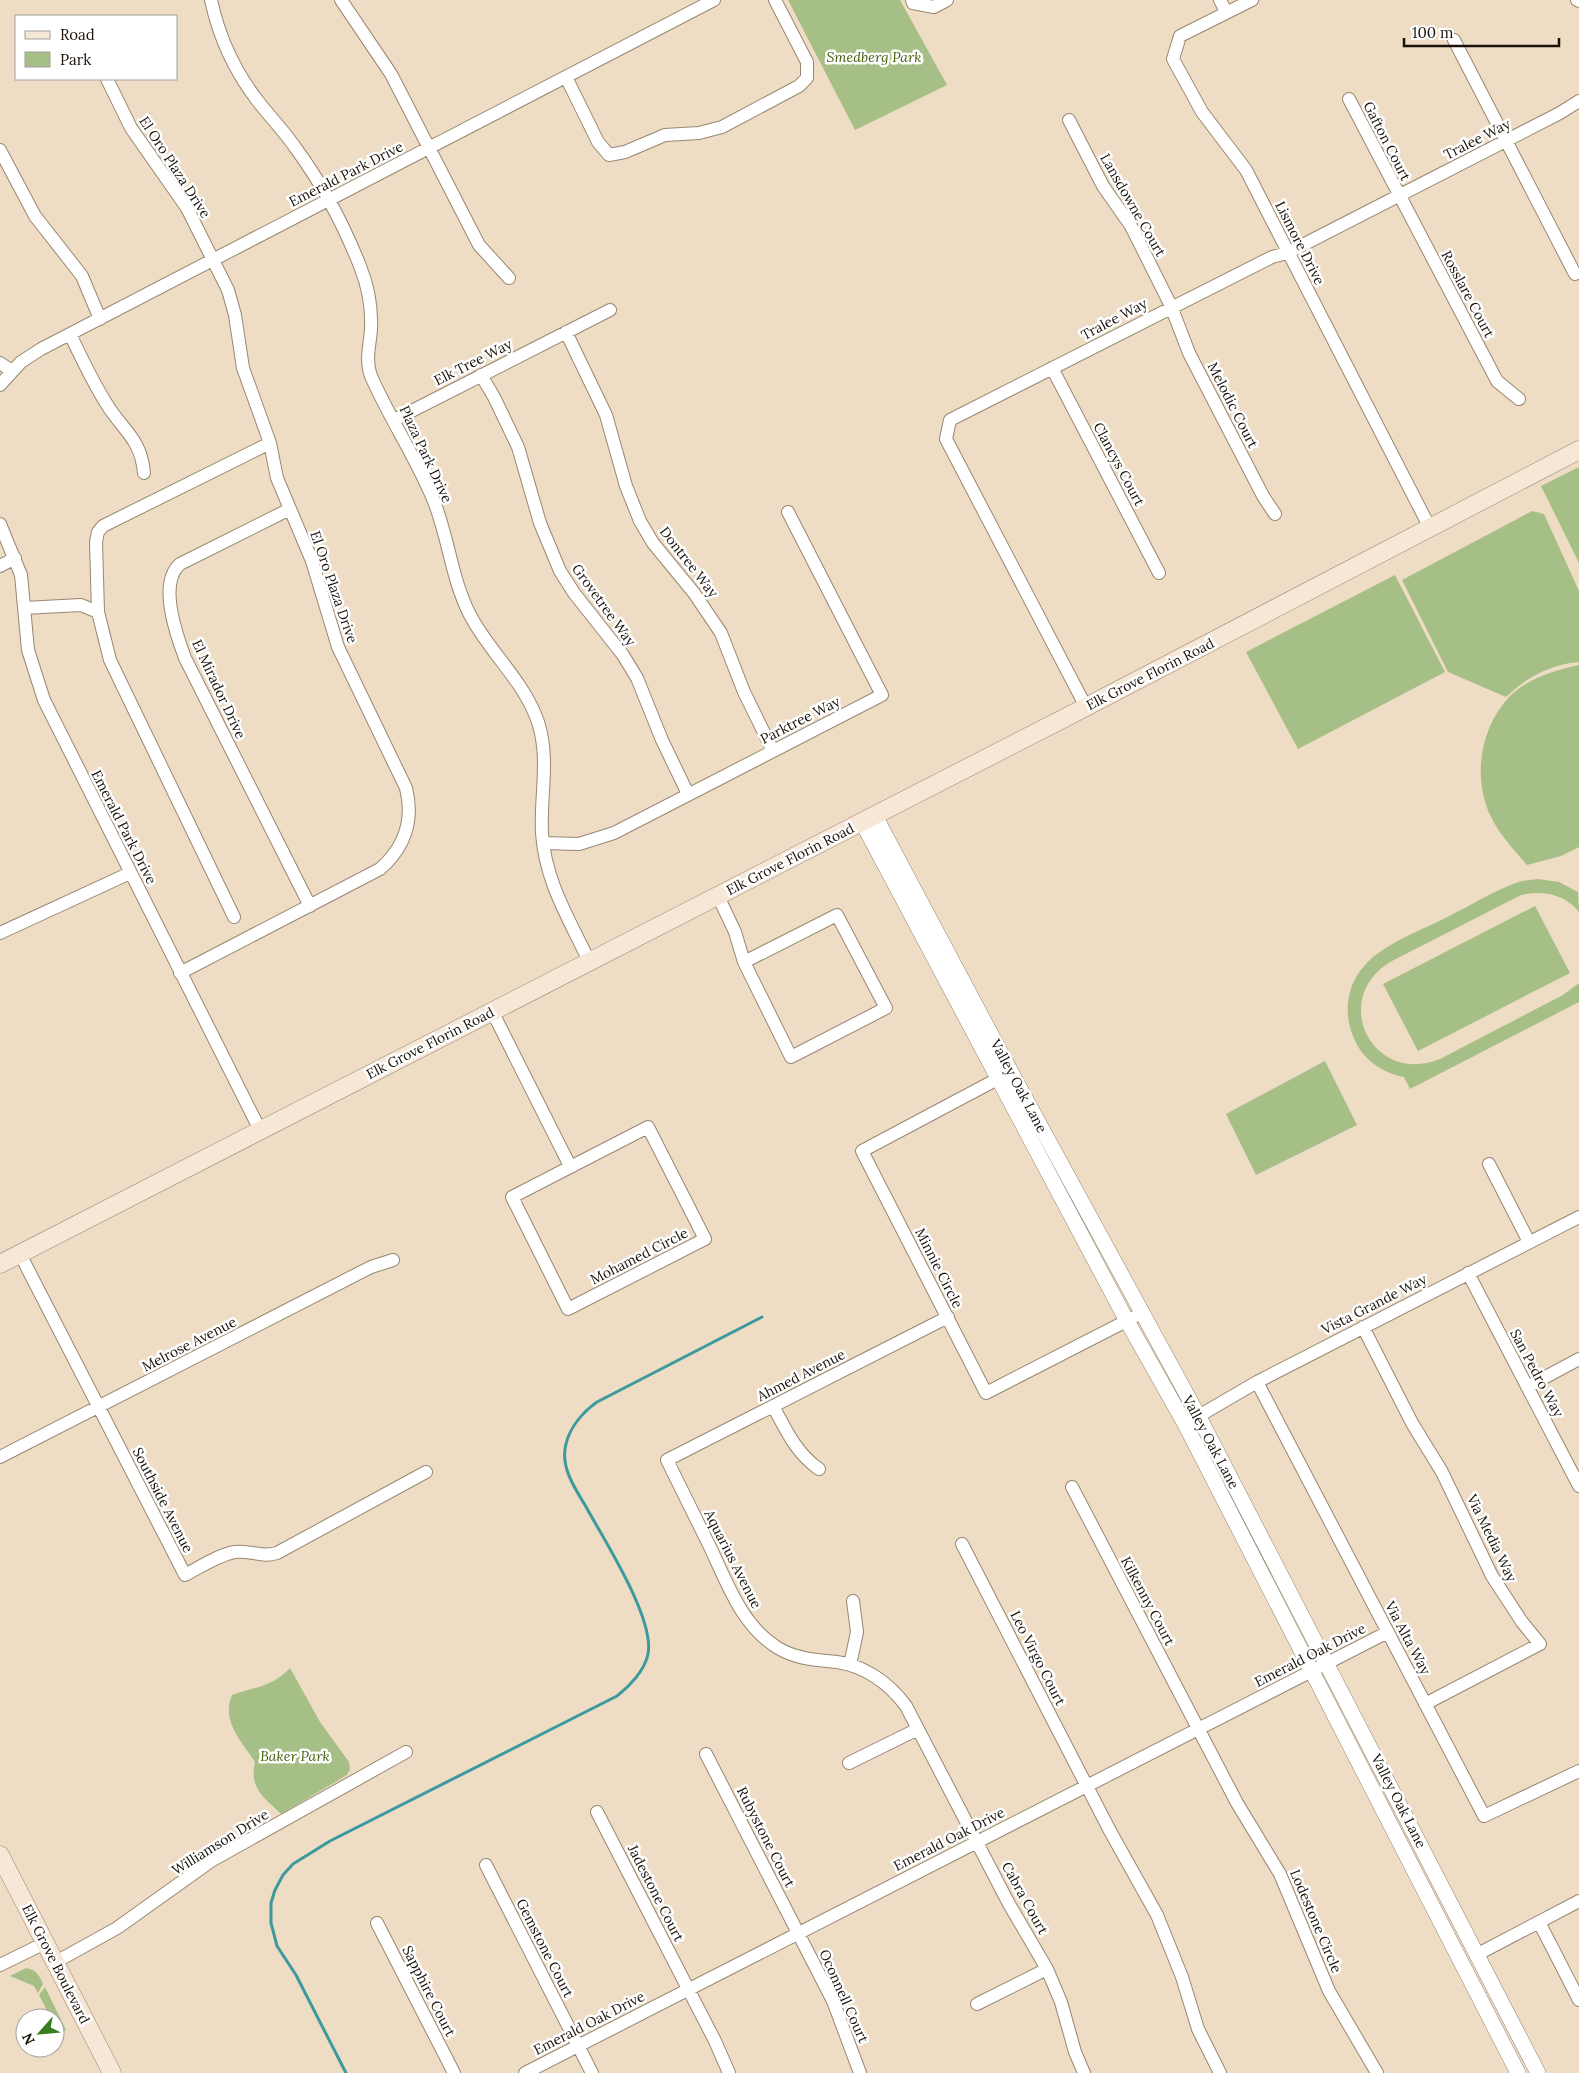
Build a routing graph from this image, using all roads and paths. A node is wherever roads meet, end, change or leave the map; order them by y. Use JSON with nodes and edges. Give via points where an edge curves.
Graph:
{"nodes":[{"id":1,"x":210,"y":0,"type":"edge"},
{"id":2,"x":341,"y":0,"type":"edge"},
{"id":3,"x":714,"y":0,"type":"edge"},
{"id":4,"x":775,"y":0,"type":"edge"},
{"id":5,"x":912,"y":0,"type":"edge"},
{"id":6,"x":947,"y":0,"type":"edge"},
{"id":7,"x":1220,"y":0,"type":"edge"},
{"id":8,"x":1252,"y":0,"type":"edge"},
{"id":9,"x":1226,"y":12,"type":"junction"},
{"id":10,"x":1454,"y":40,"type":"dead end"},
{"id":11,"x":566,"y":76,"type":"junction"},
{"id":12,"x":107,"y":80,"type":"edge"},
{"id":13,"x":1349,"y":99,"type":"dead end"},
{"id":14,"x":1579,"y":101,"type":"edge"},
{"id":15,"x":1069,"y":120,"type":"dead end"},
{"id":16,"x":1506,"y":140,"type":"junction"},
{"id":17,"x":429,"y":148,"type":"junction"},
{"id":18,"x":0,"y":150,"type":"edge"},
{"id":19,"x":1399,"y":196,"type":"junction"},
{"id":20,"x":328,"y":200,"type":"junction"},
{"id":21,"x":1287,"y":253,"type":"junction"},
{"id":22,"x":213,"y":260,"type":"junction"},
{"id":23,"x":1575,"y":274,"type":"dead end"},
{"id":24,"x":509,"y":278,"type":"dead end"},
{"id":25,"x":1172,"y":306,"type":"junction"},
{"id":26,"x":610,"y":310,"type":"dead end"},
{"id":27,"x":100,"y":319,"type":"junction"},
{"id":28,"x":566,"y":332,"type":"junction"},
{"id":29,"x":70,"y":334,"type":"junction"},
{"id":30,"x":0,"y":363,"type":"edge"},
{"id":31,"x":1052,"y":368,"type":"junction"},
{"id":32,"x":12,"y":371,"type":"junction"},
{"id":33,"x":481,"y":375,"type":"junction"},
{"id":34,"x":0,"y":385,"type":"edge"},
{"id":35,"x":1519,"y":399,"type":"dead end"},
{"id":36,"x":394,"y":420,"type":"junction"},
{"id":37,"x":270,"y":443,"type":"junction"},
{"id":38,"x":1579,"y":450,"type":"edge"},
{"id":39,"x":144,"y":473,"type":"dead end"},
{"id":40,"x":290,"y":509,"type":"junction"},
{"id":41,"x":788,"y":512,"type":"dead end"},
{"id":42,"x":1275,"y":514,"type":"dead end"},
{"id":43,"x":0,"y":524,"type":"edge"},
{"id":44,"x":1430,"y":528,"type":"junction"},
{"id":45,"x":14,"y":558,"type":"junction"},
{"id":46,"x":0,"y":566,"type":"edge"},
{"id":47,"x":1159,"y":573,"type":"dead end"},
{"id":48,"x":24,"y":608,"type":"junction"},
{"id":49,"x":98,"y":612,"type":"junction"},
{"id":50,"x":1086,"y":707,"type":"junction"},
{"id":51,"x":772,"y":751,"type":"junction"},
{"id":52,"x":688,"y":794,"type":"junction"},
{"id":53,"x":869,"y":819,"type":"junction"},
{"id":54,"x":543,"y":844,"type":"junction"},
{"id":55,"x":130,"y":873,"type":"junction"},
{"id":56,"x":718,"y":896,"type":"junction"},
{"id":57,"x":310,"y":906,"type":"junction"},
{"id":58,"x":234,"y":917,"type":"dead end"},
{"id":59,"x":0,"y":933,"type":"edge"},
{"id":60,"x":589,"y":962,"type":"junction"},
{"id":61,"x":744,"y":962,"type":"junction"},
{"id":62,"x":180,"y":973,"type":"junction"},
{"id":63,"x":492,"y":1011,"type":"junction"},
{"id":64,"x":1005,"y":1075,"type":"junction"},
{"id":65,"x":260,"y":1130,"type":"junction"},
{"id":66,"x":1489,"y":1164,"type":"dead end"},
{"id":67,"x":570,"y":1166,"type":"junction"},
{"id":68,"x":1579,"y":1217,"type":"edge"},
{"id":69,"x":1529,"y":1242,"type":"junction"},
{"id":70,"x":20,"y":1254,"type":"junction"},
{"id":71,"x":393,"y":1260,"type":"dead end"},
{"id":72,"x":0,"y":1264,"type":"edge"},
{"id":73,"x":1468,"y":1273,"type":"junction"},
{"id":74,"x":1142,"y":1314,"type":"junction"},
{"id":75,"x":948,"y":1317,"type":"junction"},
{"id":76,"x":1127,"y":1321,"type":"junction"},
{"id":77,"x":1363,"y":1327,"type":"junction"},
{"id":78,"x":1579,"y":1359,"type":"edge"},
{"id":79,"x":1256,"y":1382,"type":"junction"},
{"id":80,"x":1527,"y":1387,"type":"junction"},
{"id":81,"x":774,"y":1406,"type":"junction"},
{"id":82,"x":98,"y":1407,"type":"junction"},
{"id":83,"x":1199,"y":1417,"type":"junction"},
{"id":84,"x":1185,"y":1424,"type":"junction"},
{"id":85,"x":0,"y":1457,"type":"edge"},
{"id":86,"x":667,"y":1460,"type":"joint"},
{"id":87,"x":819,"y":1469,"type":"dead end"},
{"id":88,"x":426,"y":1472,"type":"dead end"},
{"id":89,"x":1579,"y":1486,"type":"edge"},
{"id":90,"x":1072,"y":1487,"type":"dead end"},
{"id":91,"x":962,"y":1544,"type":"dead end"},
{"id":92,"x":853,"y":1601,"type":"dead end"},
{"id":93,"x":1388,"y":1632,"type":"junction"},
{"id":94,"x":1327,"y":1662,"type":"junction"},
{"id":95,"x":850,"y":1665,"type":"junction"},
{"id":96,"x":1311,"y":1670,"type":"junction"},
{"id":97,"x":1426,"y":1704,"type":"junction"},
{"id":98,"x":918,"y":1729,"type":"junction"},
{"id":99,"x":1198,"y":1729,"type":"junction"},
{"id":100,"x":406,"y":1752,"type":"dead end"},
{"id":101,"x":706,"y":1754,"type":"dead end"},
{"id":102,"x":850,"y":1763,"type":"dead end"},
{"id":103,"x":1579,"y":1771,"type":"edge"},
{"id":104,"x":1086,"y":1786,"type":"junction"},
{"id":105,"x":597,"y":1812,"type":"dead end"},
{"id":106,"x":977,"y":1842,"type":"junction"},
{"id":107,"x":0,"y":1855,"type":"edge"},
{"id":108,"x":486,"y":1865,"type":"dead end"},
{"id":109,"x":1579,"y":1902,"type":"edge"},
{"id":110,"x":1538,"y":1922,"type":"junction"},
{"id":111,"x":377,"y":1923,"type":"dead end"},
{"id":112,"x":798,"y":1933,"type":"junction"},
{"id":113,"x":45,"y":1943,"type":"junction"},
{"id":114,"x":1478,"y":1954,"type":"junction"},
{"id":115,"x":54,"y":1963,"type":"junction"},
{"id":116,"x":1462,"y":1963,"type":"junction"},
{"id":117,"x":0,"y":1965,"type":"edge"},
{"id":118,"x":1047,"y":1969,"type":"junction"},
{"id":119,"x":688,"y":1989,"type":"junction"},
{"id":120,"x":1579,"y":2000,"type":"edge"},
{"id":121,"x":977,"y":2004,"type":"dead end"},
{"id":122,"x":578,"y":2046,"type":"junction"},
{"id":123,"x":112,"y":2073,"type":"edge"},
{"id":124,"x":454,"y":2073,"type":"edge"},
{"id":125,"x":525,"y":2073,"type":"edge"},
{"id":126,"x":592,"y":2073,"type":"edge"},
{"id":127,"x":729,"y":2073,"type":"edge"},
{"id":128,"x":860,"y":2073,"type":"edge"},
{"id":129,"x":1084,"y":2073,"type":"edge"},
{"id":130,"x":1220,"y":2073,"type":"edge"},
{"id":131,"x":1377,"y":2073,"type":"edge"},
{"id":132,"x":1518,"y":2073,"type":"edge"},
{"id":133,"x":1538,"y":2073,"type":"edge"}],
"edges":[{"from":1,"to":20,"type":"street","name":"Plaza Park Drive","via":[[222,39],[243,80],[299,151]]},
{"from":2,"to":17,"type":"street","via":[[391,74]]},
{"from":3,"to":11,"type":"street","name":"Emerald Park Drive"},
{"from":4,"to":11,"type":"street","via":[[809,72],[799,86],[716,129],[699,134],[665,135],[625,152],[609,155],[598,142]]},
{"from":5,"to":6,"type":"street","via":[[913,3],[934,7]]},
{"from":7,"to":9,"type":"street"},
{"from":8,"to":9,"type":"street","name":"Lismore Drive"},
{"from":9,"to":21,"type":"street","name":"Lismore Drive","via":[[1180,36],[1173,58],[1209,123],[1243,164]]},
{"from":10,"to":16,"type":"street"},
{"from":11,"to":17,"type":"street","name":"Emerald Park Drive"},
{"from":12,"to":22,"type":"street","name":"El Oro Plaza Drive","via":[[131,128],[187,208]]},
{"from":13,"to":19,"type":"street","name":"Gafton Court"},
{"from":14,"to":16,"type":"street","name":"Tralee Way"},
{"from":15,"to":25,"type":"street","name":"Lansdowne Court","via":[[1103,186],[1131,226]]},
{"from":16,"to":19,"type":"street","name":"Tralee Way"},
{"from":16,"to":23,"type":"street"},
{"from":17,"to":20,"type":"street","name":"Emerald Park Drive"},
{"from":17,"to":24,"type":"street","via":[[479,244]]},
{"from":18,"to":27,"type":"street","via":[[34,216],[82,276]]},
{"from":19,"to":21,"type":"street","name":"Tralee Way"},
{"from":19,"to":35,"type":"street","name":"Rosslare Court","via":[[1497,381]]},
{"from":20,"to":22,"type":"street","name":"Emerald Park Drive"},
{"from":20,"to":36,"type":"street","name":"Plaza Park Drive","via":[[364,276],[370,316],[368,366]]},
{"from":21,"to":25,"type":"street","name":"Tralee Way","via":[[1272,257]]},
{"from":21,"to":44,"type":"street","name":"Lismore Drive"},
{"from":22,"to":27,"type":"street","name":"Emerald Park Drive"},
{"from":22,"to":37,"type":"street","name":"El Oro Plaza Drive","via":[[232,302],[243,368]]},
{"from":25,"to":31,"type":"street","name":"Tralee Way"},
{"from":25,"to":42,"type":"street","name":"Melodic Court","via":[[1189,353]]},
{"from":26,"to":28,"type":"street","name":"Elk Tree Way"},
{"from":27,"to":29,"type":"street","name":"Emerald Park Drive"},
{"from":28,"to":33,"type":"street","name":"Elk Tree Way"},
{"from":28,"to":51,"type":"street","name":"Dontree Way","via":[[606,415],[626,486],[640,521],[721,633]]},
{"from":29,"to":32,"type":"street","name":"Emerald Park Drive","via":[[30,356]]},
{"from":29,"to":39,"type":"street","via":[[106,403],[135,440]]},
{"from":30,"to":32,"type":"street"},
{"from":31,"to":47,"type":"street","name":"Clancys Court"},
{"from":31,"to":50,"type":"street","name":"Tralee Way","via":[[950,420],[946,439]]},
{"from":32,"to":34,"type":"street","name":"Emerald Park Drive"},
{"from":33,"to":36,"type":"street","name":"Elk Tree Way"},
{"from":33,"to":52,"type":"street","name":"Grovetree Way","via":[[518,447],[543,531],[560,571],[637,678]]},
{"from":36,"to":54,"type":"street","name":"Plaza Park Drive","via":[[436,507],[452,570],[468,609],[484,639],[524,690],[537,720],[545,762]]},
{"from":37,"to":40,"type":"street","name":"El Oro Plaza Drive","via":[[277,478]]},
{"from":37,"to":49,"type":"street","via":[[100,529],[96,542]]},
{"from":38,"to":44,"type":"main road","name":"Elk Grove Florin Road"},
{"from":40,"to":57,"type":"street","name":"El Oro Plaza Drive","via":[[312,561],[338,647],[406,788],[410,810],[406,832],[389,862]]},
{"from":40,"to":57,"type":"street","name":"El Mirador Drive","via":[[180,564],[171,575],[170,590],[175,625],[185,658]]},
{"from":41,"to":51,"type":"street","name":"Parktree Way","via":[[882,695]]},
{"from":43,"to":45,"type":"street","name":"Emerald Park Drive"},
{"from":44,"to":50,"type":"main road","name":"Elk Grove Florin Road"},
{"from":45,"to":46,"type":"street"},
{"from":45,"to":48,"type":"street","name":"Emerald Park Drive","via":[[23,586]]},
{"from":48,"to":49,"type":"street","via":[[81,605]]},
{"from":48,"to":55,"type":"street","name":"Emerald Park Drive","via":[[28,650],[44,700]]},
{"from":49,"to":58,"type":"street","via":[[110,660]]},
{"from":50,"to":53,"type":"main road","name":"Elk Grove Florin Road"},
{"from":51,"to":52,"type":"street","name":"Parktree Way"},
{"from":52,"to":54,"type":"street","name":"Parktree Way","via":[[602,838],[567,845]]},
{"from":53,"to":56,"type":"main road","name":"Elk Grove Florin Road"},
{"from":53,"to":64,"type":"street","name":"Valley Oak Lane"},
{"from":54,"to":60,"type":"street","name":"Plaza Park Drive","via":[[558,900]]},
{"from":55,"to":59,"type":"street"},
{"from":55,"to":62,"type":"street","name":"Emerald Park Drive"},
{"from":56,"to":60,"type":"main road","name":"Elk Grove Florin Road"},
{"from":56,"to":61,"type":"street","via":[[735,932]]},
{"from":57,"to":62,"type":"street","name":"El Oro Plaza Drive"},
{"from":60,"to":63,"type":"main road","name":"Elk Grove Florin Road"},
{"from":61,"to":61,"type":"street","via":[[791,1057],[886,1008],[837,915]]},
{"from":62,"to":65,"type":"street","name":"Emerald Park Drive"},
{"from":63,"to":65,"type":"main road","name":"Elk Grove Florin Road"},
{"from":63,"to":67,"type":"street"},
{"from":64,"to":74,"type":"street","name":"Valley Oak Lane"},
{"from":64,"to":75,"type":"street","name":"Minnie Circle","via":[[862,1151]]},
{"from":64,"to":76,"type":"street","name":"Valley Oak Lane"},
{"from":65,"to":70,"type":"main road","name":"Elk Grove Florin Road"},
{"from":66,"to":69,"type":"street"},
{"from":67,"to":67,"type":"street","name":"Mohamed Circle","via":[[648,1127],[705,1240],[568,1309],[512,1197]]},
{"from":68,"to":69,"type":"street","name":"Vista Grande Way"},
{"from":69,"to":73,"type":"street","name":"Vista Grande Way"},
{"from":70,"to":72,"type":"main road","name":"Elk Grove Florin Road"},
{"from":70,"to":82,"type":"street","name":"Southside Avenue"},
{"from":71,"to":82,"type":"street","name":"Melrose Avenue","via":[[371,1267]]},
{"from":73,"to":77,"type":"street","name":"Vista Grande Way"},
{"from":73,"to":80,"type":"street","name":"San Pedro Way"},
{"from":74,"to":76,"type":"street","name":"Minnie Circle"},
{"from":74,"to":83,"type":"street","name":"Valley Oak Lane"},
{"from":75,"to":76,"type":"street","name":"Minnie Circle","via":[[986,1392]]},
{"from":75,"to":81,"type":"street","name":"Ahmed Avenue"},
{"from":76,"to":84,"type":"street","name":"Valley Oak Lane"},
{"from":77,"to":79,"type":"street","name":"Vista Grande Way"},
{"from":77,"to":97,"type":"street","name":"Via Media Way","via":[[1412,1423],[1442,1472],[1492,1576],[1540,1644]]},
{"from":78,"to":80,"type":"street"},
{"from":79,"to":83,"type":"street","name":"Vista Grande Way"},
{"from":79,"to":93,"type":"street","name":"Via Alta Way"},
{"from":80,"to":89,"type":"street","name":"San Pedro Way"},
{"from":81,"to":86,"type":"street","name":"Ahmed Avenue"},
{"from":81,"to":87,"type":"street","via":[[794,1445]]},
{"from":82,"to":85,"type":"street","name":"Melrose Avenue"},
{"from":82,"to":88,"type":"street","name":"Southside Avenue","via":[[185,1575],[229,1554],[255,1552],[270,1556]]},
{"from":83,"to":84,"type":"street","name":"Vista Grande Way"},
{"from":83,"to":94,"type":"street","name":"Valley Oak Lane"},
{"from":84,"to":96,"type":"street","name":"Valley Oak Lane"},
{"from":86,"to":95,"type":"street","name":"Aquarius Avenue","via":[[752,1626],[769,1642],[790,1654]]},
{"from":90,"to":99,"type":"street","name":"Kilkenny Court"},
{"from":91,"to":104,"type":"street","name":"Leo Virgo Court"},
{"from":92,"to":95,"type":"street","via":[[857,1632]]},
{"from":93,"to":94,"type":"street","name":"Emerald Oak Drive"},
{"from":93,"to":97,"type":"street","name":"Via Alta Way"},
{"from":94,"to":96,"type":"street","name":"Emerald Oak Drive"},
{"from":94,"to":114,"type":"street","name":"Valley Oak Lane"},
{"from":95,"to":98,"type":"street","name":"Aquarius Avenue","via":[[889,1687],[906,1706]]},
{"from":96,"to":99,"type":"street","name":"Emerald Oak Drive"},
{"from":96,"to":116,"type":"street","name":"Valley Oak Lane"},
{"from":97,"to":103,"type":"street","name":"Via Alta Way","via":[[1484,1816]]},
{"from":98,"to":102,"type":"street"},
{"from":98,"to":106,"type":"street","name":"Aquarius Avenue"},
{"from":99,"to":104,"type":"street","name":"Emerald Oak Drive"},
{"from":99,"to":131,"type":"street","name":"Lodestone Circle","via":[[1280,1874],[1329,1991]]},
{"from":100,"to":115,"type":"street","name":"Williamson Drive","via":[[212,1861],[117,1928]]},
{"from":101,"to":112,"type":"street","name":"Rubystone Court"},
{"from":104,"to":106,"type":"street","name":"Emerald Oak Drive"},
{"from":104,"to":130,"type":"street","via":[[1157,1915],[1198,2029]]},
{"from":105,"to":119,"type":"street","name":"Jadestone Court"},
{"from":106,"to":112,"type":"street","name":"Emerald Oak Drive"},
{"from":106,"to":118,"type":"street","name":"Cabra Court"},
{"from":107,"to":113,"type":"main road","name":"Elk Grove Boulevard"},
{"from":108,"to":122,"type":"street","name":"Gemstone Court"},
{"from":109,"to":110,"type":"street"},
{"from":110,"to":114,"type":"street"},
{"from":110,"to":120,"type":"street"},
{"from":111,"to":124,"type":"street","name":"Sapphire Court"},
{"from":112,"to":119,"type":"street","name":"Emerald Oak Drive"},
{"from":112,"to":128,"type":"street","name":"Oconnell Court","via":[[833,2001]]},
{"from":113,"to":115,"type":"main road","name":"Elk Grove Boulevard"},
{"from":113,"to":117,"type":"street"},
{"from":114,"to":116,"type":"street"},
{"from":114,"to":133,"type":"street","name":"Valley Oak Lane"},
{"from":115,"to":123,"type":"main road","name":"Elk Grove Boulevard"},
{"from":116,"to":132,"type":"street","name":"Valley Oak Lane"},
{"from":118,"to":121,"type":"street"},
{"from":118,"to":129,"type":"street","name":"Cabra Court"},
{"from":119,"to":122,"type":"street","name":"Emerald Oak Drive"},
{"from":119,"to":127,"type":"street","name":"Jadestone Court"},
{"from":122,"to":125,"type":"street","name":"Emerald Oak Drive"},
{"from":122,"to":126,"type":"street","name":"Gemstone Court"}]}
